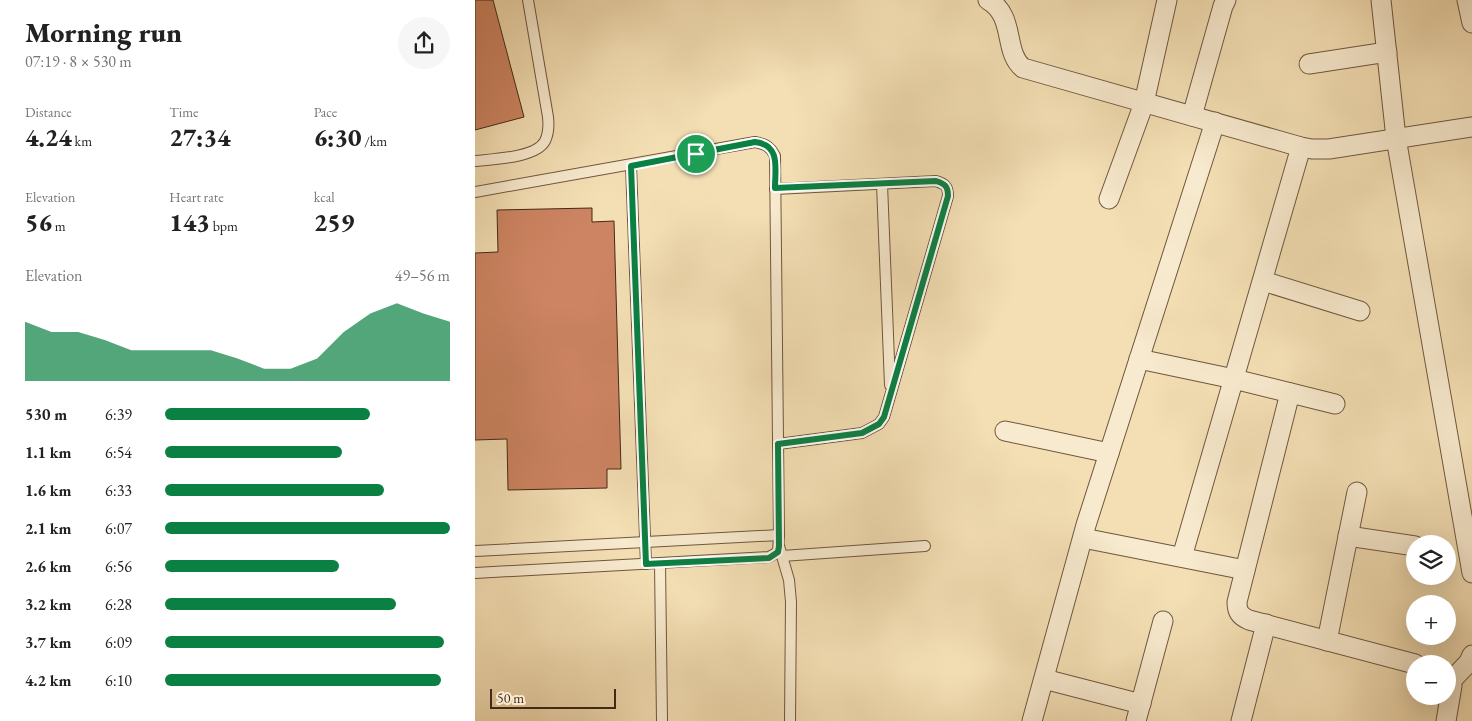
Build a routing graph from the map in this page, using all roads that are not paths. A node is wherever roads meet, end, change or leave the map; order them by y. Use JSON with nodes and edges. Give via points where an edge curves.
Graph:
{"nodes":[{"id":1,"x":528,"y":0,"type":"edge"},
{"id":2,"x":988,"y":0,"type":"edge"},
{"id":3,"x":1167,"y":0,"type":"edge"},
{"id":4,"x":1226,"y":0,"type":"edge"},
{"id":5,"x":1381,"y":0,"type":"edge"},
{"id":6,"x":1467,"y":0,"type":"edge"},
{"id":7,"x":1472,"y":23,"type":"edge"},
{"id":8,"x":1387,"y":52,"type":"junction"},
{"id":9,"x":1309,"y":64,"type":"dead end"},
{"id":10,"x":1144,"y":103,"type":"junction"},
{"id":11,"x":1192,"y":116,"type":"junction"},
{"id":12,"x":1215,"y":122,"type":"junction"},
{"id":13,"x":1472,"y":127,"type":"edge"},
{"id":14,"x":1396,"y":138,"type":"junction"},
{"id":15,"x":1301,"y":147,"type":"junction"},
{"id":16,"x":475,"y":161,"type":"edge"},
{"id":17,"x":631,"y":166,"type":"junction"},
{"id":18,"x":882,"y":184,"type":"junction"},
{"id":19,"x":775,"y":188,"type":"junction"},
{"id":20,"x":475,"y":192,"type":"edge"},
{"id":21,"x":1109,"y":200,"type":"dead end"},
{"id":22,"x":1263,"y":281,"type":"junction"},
{"id":23,"x":1360,"y":311,"type":"dead end"},
{"id":24,"x":1139,"y":359,"type":"junction"},
{"id":25,"x":1235,"y":379,"type":"junction"},
{"id":26,"x":1290,"y":393,"type":"junction"},
{"id":27,"x":891,"y":394,"type":"junction"},
{"id":28,"x":1335,"y":404,"type":"dead end"},
{"id":29,"x":1005,"y":431,"type":"dead end"},
{"id":30,"x":778,"y":444,"type":"junction"},
{"id":31,"x":1109,"y":453,"type":"junction"},
{"id":32,"x":1357,"y":492,"type":"dead end"},
{"id":33,"x":779,"y":534,"type":"junction"},
{"id":34,"x":1348,"y":536,"type":"junction"},
{"id":35,"x":1083,"y":538,"type":"junction"},
{"id":36,"x":646,"y":542,"type":"junction"},
{"id":37,"x":1406,"y":545,"type":"edge"},
{"id":38,"x":925,"y":546,"type":"dead end"},
{"id":39,"x":781,"y":551,"type":"junction"},
{"id":40,"x":475,"y":552,"type":"edge"},
{"id":41,"x":1183,"y":558,"type":"junction"},
{"id":42,"x":660,"y":563,"type":"junction"},
{"id":43,"x":646,"y":564,"type":"junction"},
{"id":44,"x":1245,"y":570,"type":"junction"},
{"id":45,"x":475,"y":573,"type":"edge"},
{"id":46,"x":1472,"y":574,"type":"edge"},
{"id":47,"x":1163,"y":621,"type":"dead end"},
{"id":48,"x":1266,"y":624,"type":"junction"},
{"id":49,"x":1327,"y":641,"type":"junction"},
{"id":50,"x":1472,"y":655,"type":"edge"},
{"id":51,"x":1406,"y":662,"type":"edge"},
{"id":52,"x":1456,"y":672,"type":"edge"},
{"id":53,"x":1044,"y":679,"type":"junction"},
{"id":54,"x":1447,"y":705,"type":"edge"},
{"id":55,"x":1139,"y":713,"type":"edge"},
{"id":56,"x":662,"y":721,"type":"edge"},
{"id":57,"x":791,"y":721,"type":"edge"},
{"id":58,"x":1032,"y":721,"type":"edge"},
{"id":59,"x":1241,"y":721,"type":"edge"},
{"id":60,"x":1446,"y":721,"type":"edge"}],
"edges":[{"from":1,"to":16,"type":"lane","via":[[549,132],[545,143],[536,150],[523,155]]},
{"from":2,"to":10,"type":"street","via":[[1000,8],[1016,60],[1023,68]]},
{"from":3,"to":10,"type":"street"},
{"from":4,"to":11,"type":"street"},
{"from":5,"to":8,"type":"street"},
{"from":6,"to":7,"type":"street"},
{"from":8,"to":9,"type":"street"},
{"from":8,"to":14,"type":"street"},
{"from":10,"to":11,"type":"street"},
{"from":10,"to":21,"type":"street"},
{"from":11,"to":12,"type":"street"},
{"from":12,"to":15,"type":"street"},
{"from":12,"to":24,"type":"street"},
{"from":13,"to":14,"type":"street"},
{"from":14,"to":15,"type":"street","via":[[1320,149]]},
{"from":14,"to":46,"type":"street"},
{"from":15,"to":22,"type":"street"},
{"from":17,"to":19,"type":"lane","via":[[755,142],[772,149]]},
{"from":17,"to":20,"type":"lane"},
{"from":17,"to":36,"type":"lane"},
{"from":18,"to":19,"type":"lane"},
{"from":18,"to":27,"type":"lane"},
{"from":18,"to":27,"type":"lane","via":[[936,181],[948,190]]},
{"from":19,"to":30,"type":"lane"},
{"from":22,"to":23,"type":"street"},
{"from":22,"to":25,"type":"street"},
{"from":24,"to":25,"type":"street"},
{"from":24,"to":31,"type":"street"},
{"from":25,"to":26,"type":"street"},
{"from":25,"to":41,"type":"street"},
{"from":26,"to":28,"type":"street"},
{"from":26,"to":44,"type":"street"},
{"from":27,"to":30,"type":"lane","via":[[884,417],[870,430]]},
{"from":29,"to":31,"type":"street"},
{"from":30,"to":33,"type":"lane"},
{"from":31,"to":35,"type":"street"},
{"from":32,"to":34,"type":"street"},
{"from":33,"to":36,"type":"lane"},
{"from":33,"to":39,"type":"lane"},
{"from":34,"to":37,"type":"street"},
{"from":34,"to":49,"type":"street"},
{"from":35,"to":41,"type":"street"},
{"from":35,"to":53,"type":"street"},
{"from":36,"to":40,"type":"lane"},
{"from":36,"to":43,"type":"lane"},
{"from":38,"to":39,"type":"lane"},
{"from":39,"to":42,"type":"lane","via":[[769,558]]},
{"from":39,"to":57,"type":"lane","via":[[791,602]]},
{"from":41,"to":44,"type":"street"},
{"from":42,"to":43,"type":"lane"},
{"from":42,"to":56,"type":"lane"},
{"from":43,"to":45,"type":"lane"},
{"from":44,"to":48,"type":"street","via":[[1237,610],[1242,617]]},
{"from":47,"to":55,"type":"street"},
{"from":48,"to":49,"type":"street"},
{"from":48,"to":59,"type":"street"},
{"from":49,"to":51,"type":"street"},
{"from":50,"to":52,"type":"street","via":[[1469,662]]},
{"from":53,"to":55,"type":"street"},
{"from":53,"to":58,"type":"street"},
{"from":54,"to":60,"type":"street"}]}
